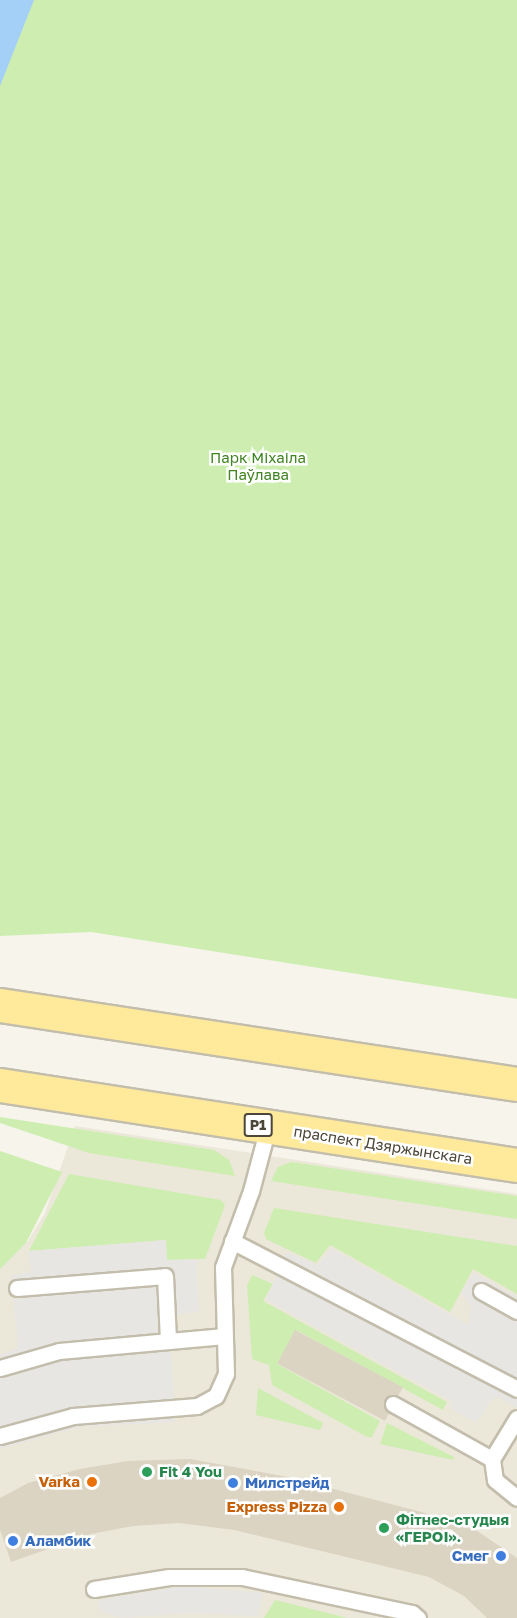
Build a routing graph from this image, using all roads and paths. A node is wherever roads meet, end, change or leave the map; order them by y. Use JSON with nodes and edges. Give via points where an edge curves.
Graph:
{"nodes":[{"id":1,"x":0,"y":1005,"type":"edge"},
{"id":2,"x":517,"y":1084,"type":"edge"},
{"id":3,"x":0,"y":1085,"type":"edge"},
{"id":4,"x":268,"y":1127,"type":"junction"},
{"id":5,"x":517,"y":1165,"type":"edge"},
{"id":6,"x":232,"y":1241,"type":"junction"},
{"id":7,"x":17,"y":1288,"type":"dead end"},
{"id":8,"x":481,"y":1291,"type":"dead end"},
{"id":9,"x":517,"y":1311,"type":"edge"},
{"id":10,"x":224,"y":1336,"type":"junction"},
{"id":11,"x":168,"y":1339,"type":"junction"},
{"id":12,"x":0,"y":1368,"type":"edge"},
{"id":13,"x":517,"y":1389,"type":"edge"},
{"id":14,"x":393,"y":1404,"type":"dead end"},
{"id":15,"x":517,"y":1418,"type":"edge"},
{"id":16,"x":0,"y":1436,"type":"edge"},
{"id":17,"x":492,"y":1460,"type":"junction"},
{"id":18,"x":517,"y":1498,"type":"edge"},
{"id":19,"x":94,"y":1589,"type":"dead end"},
{"id":20,"x":418,"y":1618,"type":"edge"}],
"edges":[{"from":1,"to":2,"type":"main road"},
{"from":3,"to":4,"type":"main road","name":"праспект Дзяржынскага","number":"Р1"},
{"from":4,"to":5,"type":"main road","name":"праспект Дзяржынскага","number":"Р1"},
{"from":4,"to":6,"type":"lane"},
{"from":6,"to":10,"type":"lane","via":[[221,1280]]},
{"from":6,"to":13,"type":"lane"},
{"from":7,"to":11,"type":"lane","via":[[165,1276]]},
{"from":8,"to":9,"type":"lane"},
{"from":10,"to":11,"type":"lane"},
{"from":10,"to":16,"type":"lane","via":[[224,1381],[216,1396],[205,1405],[73,1416]]},
{"from":11,"to":12,"type":"lane","via":[[59,1351]]},
{"from":14,"to":17,"type":"lane"},
{"from":15,"to":17,"type":"lane"},
{"from":17,"to":18,"type":"lane","via":[[495,1480]]},
{"from":19,"to":20,"type":"lane","via":[[169,1577],[242,1577],[412,1613]]}]}
